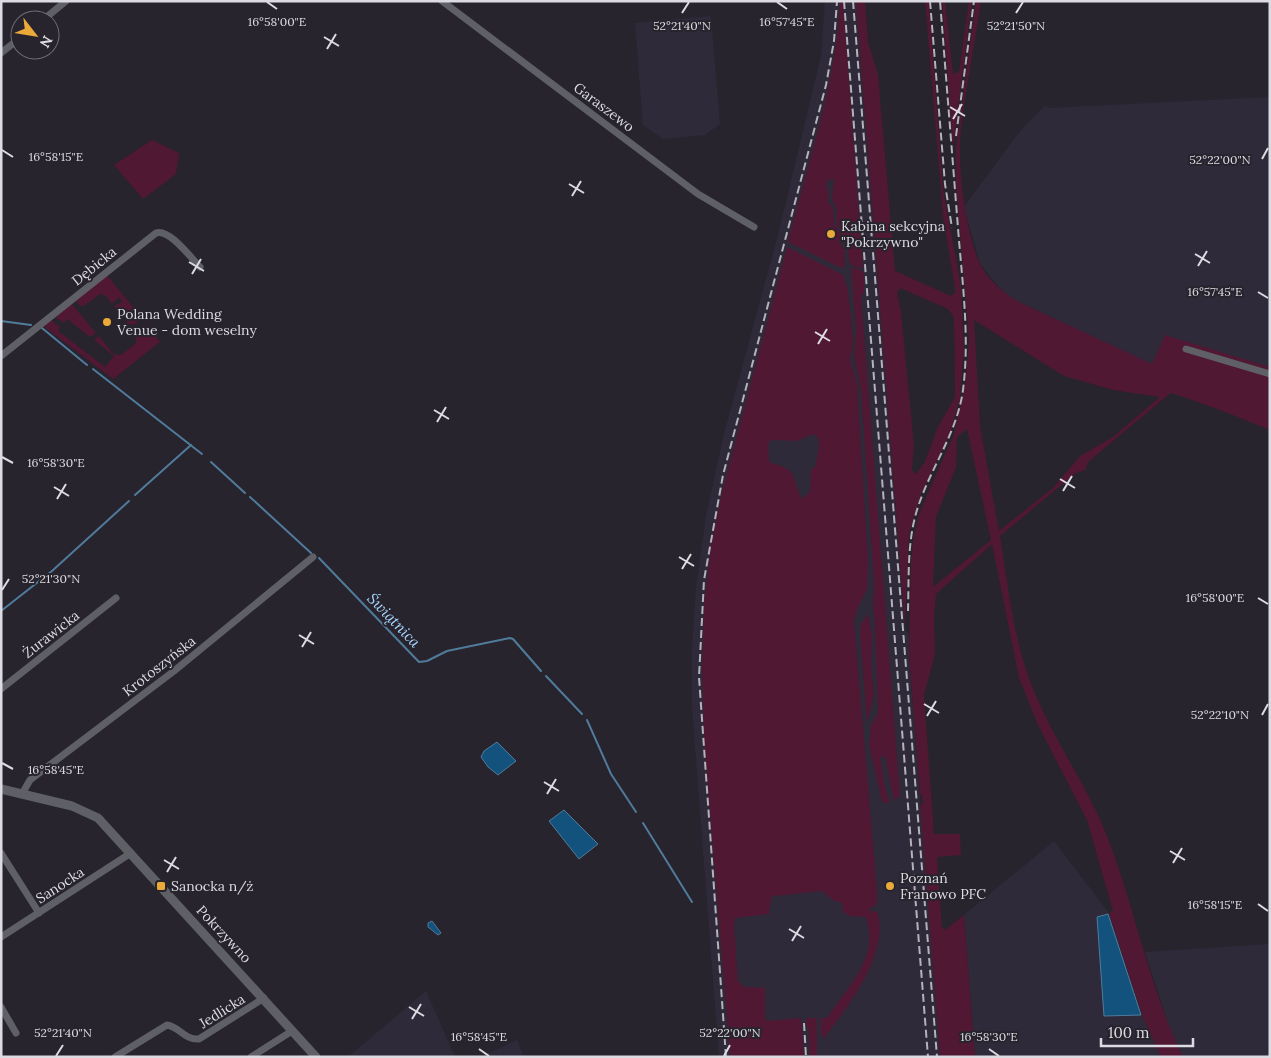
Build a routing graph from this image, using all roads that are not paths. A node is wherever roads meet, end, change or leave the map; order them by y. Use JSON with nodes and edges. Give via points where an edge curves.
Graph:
{"nodes":[{"id":1,"x":66,"y":1,"type":"edge"},
{"id":2,"x":442,"y":1,"type":"edge"},
{"id":3,"x":55,"y":10,"type":"edge"},
{"id":4,"x":754,"y":227,"type":"dead end"},
{"id":5,"x":200,"y":267,"type":"dead end"},
{"id":6,"x":1186,"y":349,"type":"dead end"},
{"id":7,"x":1,"y":356,"type":"edge"},
{"id":8,"x":1270,"y":374,"type":"edge"},
{"id":9,"x":313,"y":557,"type":"dead end"},
{"id":10,"x":116,"y":598,"type":"dead end"},
{"id":11,"x":1,"y":689,"type":"edge"},
{"id":12,"x":1,"y":789,"type":"edge"},
{"id":13,"x":22,"y":794,"type":"junction"},
{"id":14,"x":1,"y":853,"type":"edge"},
{"id":15,"x":131,"y":853,"type":"junction"},
{"id":16,"x":39,"y":913,"type":"junction"},
{"id":17,"x":1,"y":937,"type":"edge"},
{"id":18,"x":264,"y":998,"type":"junction"},
{"id":19,"x":1,"y":1007,"type":"edge"},
{"id":20,"x":292,"y":1030,"type":"junction"},
{"id":21,"x":16,"y":1033,"type":"dead end"},
{"id":22,"x":115,"y":1057,"type":"edge"},
{"id":23,"x":251,"y":1057,"type":"edge"},
{"id":24,"x":316,"y":1057,"type":"edge"}],
"edges":[{"from":1,"to":3,"type":"street"},
{"from":2,"to":4,"type":"street","name":"Garaszewo","via":[[698,194]]},
{"from":5,"to":7,"type":"street","name":"Dębicka","via":[[170,236],[156,233]]},
{"from":6,"to":8,"type":"street"},
{"from":9,"to":13,"type":"street","name":"Krotoszyńska","via":[[174,671],[30,780]]},
{"from":10,"to":11,"type":"street","name":"Żurawicka"},
{"from":12,"to":13,"type":"street","name":"Pokrzywno"},
{"from":13,"to":15,"type":"street","name":"Pokrzywno","via":[[92,814]]},
{"from":14,"to":16,"type":"street"},
{"from":15,"to":16,"type":"street","name":"Sanocka"},
{"from":15,"to":18,"type":"street","name":"Pokrzywno"},
{"from":16,"to":17,"type":"street","name":"Sanocka"},
{"from":18,"to":20,"type":"street","name":"Pokrzywno"},
{"from":18,"to":22,"type":"street","name":"Jedlicka","via":[[204,1037],[189,1038],[167,1025]]},
{"from":19,"to":21,"type":"street"},
{"from":20,"to":23,"type":"street"},
{"from":20,"to":24,"type":"street","name":"Pokrzywno"}]}
